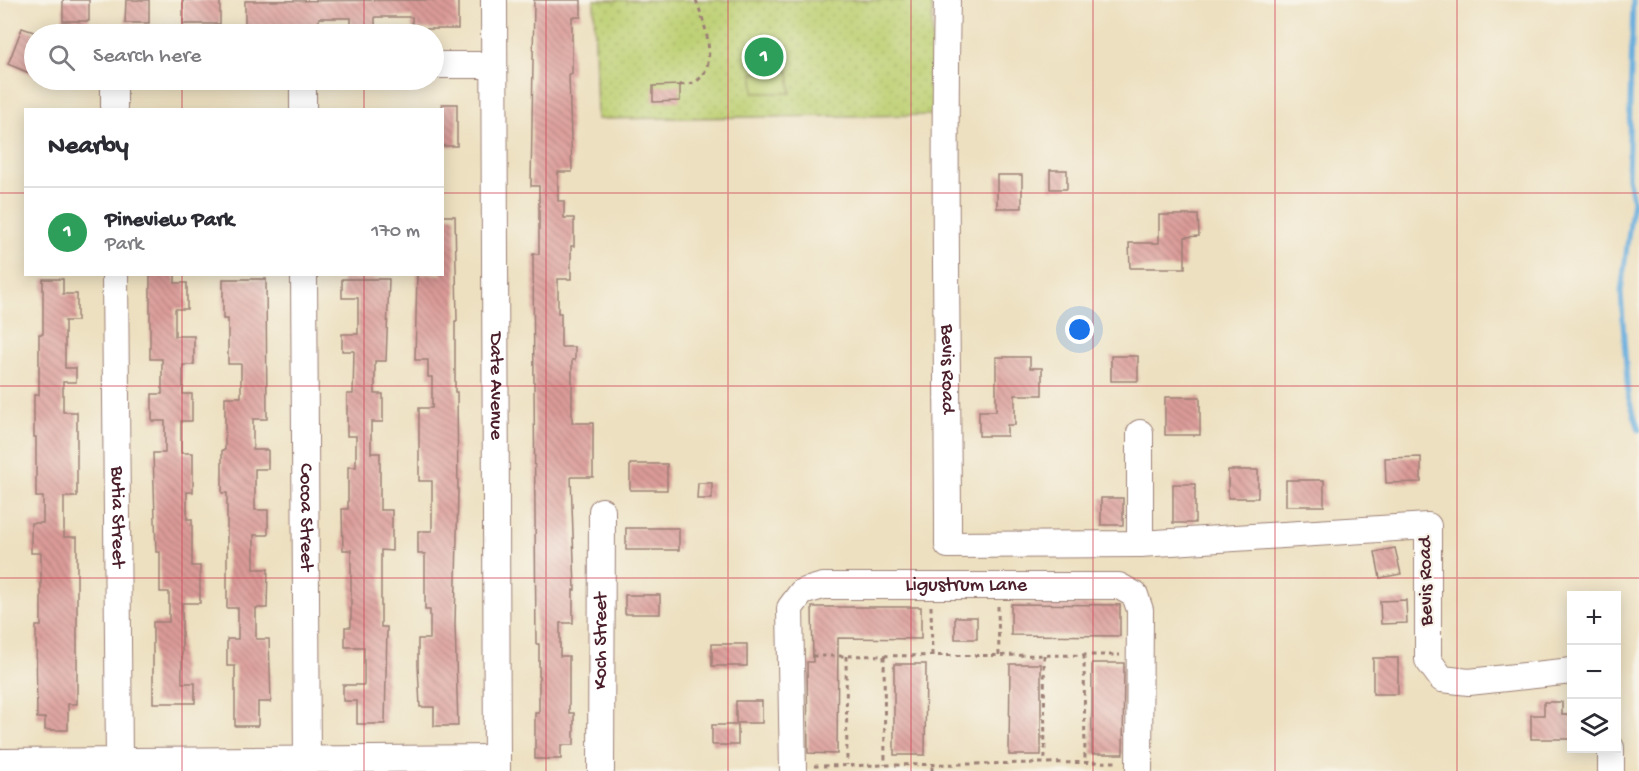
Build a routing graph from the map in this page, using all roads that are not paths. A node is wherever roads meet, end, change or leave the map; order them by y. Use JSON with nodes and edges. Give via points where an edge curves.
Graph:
{"nodes":[{"id":1,"x":494,"y":0,"type":"edge"},
{"id":2,"x":947,"y":0,"type":"edge"},
{"id":3,"x":444,"y":65,"type":"edge"},
{"id":4,"x":494,"y":65,"type":"junction"},
{"id":5,"x":114,"y":90,"type":"edge"},
{"id":6,"x":303,"y":90,"type":"edge"},
{"id":7,"x":114,"y":108,"type":"edge"},
{"id":8,"x":303,"y":108,"type":"edge"},
{"id":9,"x":116,"y":276,"type":"edge"},
{"id":10,"x":304,"y":276,"type":"edge"},
{"id":11,"x":1140,"y":434,"type":"dead end"},
{"id":12,"x":602,"y":511,"type":"dead end"},
{"id":13,"x":1140,"y":544,"type":"junction"},
{"id":14,"x":1567,"y":672,"type":"edge"},
{"id":15,"x":1611,"y":753,"type":"edge"},
{"id":16,"x":119,"y":761,"type":"junction"},
{"id":17,"x":307,"y":761,"type":"junction"},
{"id":18,"x":0,"y":762,"type":"edge"},
{"id":19,"x":497,"y":765,"type":"edge"},
{"id":20,"x":1139,"y":767,"type":"edge"},
{"id":21,"x":793,"y":768,"type":"edge"},
{"id":22,"x":601,"y":771,"type":"edge"},
{"id":23,"x":1611,"y":771,"type":"edge"}],
"edges":[{"from":1,"to":4,"type":"street","name":"Date Avenue"},
{"from":2,"to":13,"type":"street","name":"Bevis Road","via":[[944,135],[948,545]]},
{"from":3,"to":4,"type":"street"},
{"from":4,"to":19,"type":"street","name":"Date Avenue"},
{"from":5,"to":7,"type":"street"},
{"from":6,"to":8,"type":"street"},
{"from":9,"to":16,"type":"street","name":"Butia Street"},
{"from":10,"to":17,"type":"street","name":"Cocoa Street"},
{"from":11,"to":13,"type":"street"},
{"from":12,"to":22,"type":"street","name":"Koch Street"},
{"from":13,"to":14,"type":"street","name":"Bevis Road","via":[[1428,526],[1428,660],[1442,679],[1469,682]]},
{"from":15,"to":23,"type":"street"},
{"from":16,"to":17,"type":"street"},
{"from":16,"to":18,"type":"street"},
{"from":17,"to":19,"type":"street"},
{"from":20,"to":21,"type":"street","name":"Ligustrum Lane","via":[[1140,610],[1135,595],[1119,586],[823,586],[802,592],[790,608]]}]}
